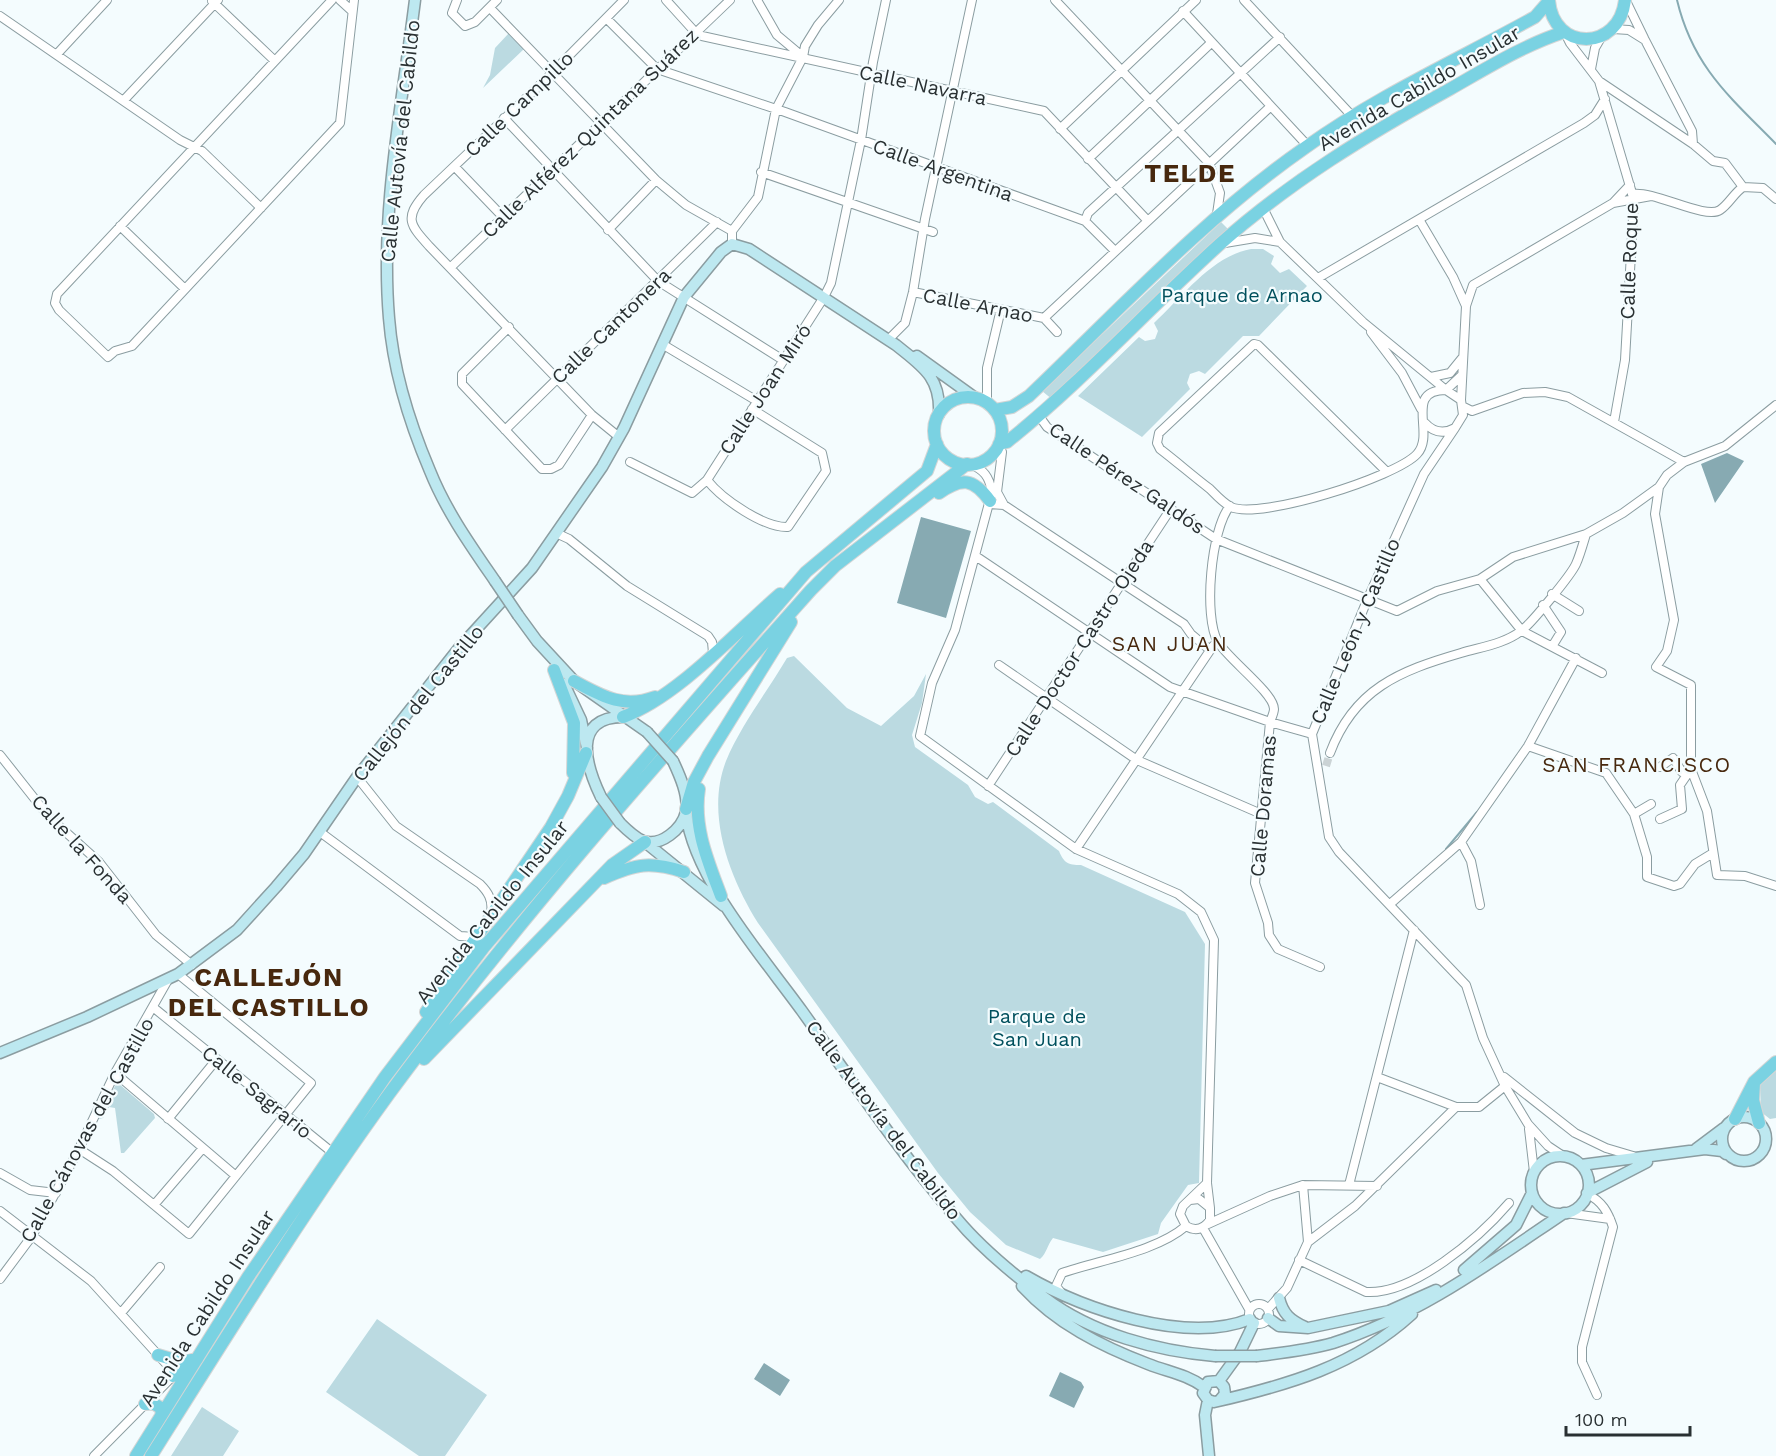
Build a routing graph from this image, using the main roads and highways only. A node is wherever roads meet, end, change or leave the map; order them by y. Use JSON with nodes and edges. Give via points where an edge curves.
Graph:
{"nodes":[{"id":1,"x":415,"y":0,"type":"edge"},
{"id":2,"x":1625,"y":0,"type":"edge"},
{"id":3,"x":1545,"y":3,"type":"edge"},
{"id":4,"x":1565,"y":32,"type":"junction"},
{"id":5,"x":892,"y":342,"type":"junction"},
{"id":6,"x":974,"y":398,"type":"junction"},
{"id":7,"x":991,"y":406,"type":"junction"},
{"id":8,"x":939,"y":414,"type":"junction"},
{"id":9,"x":937,"y":444,"type":"junction"},
{"id":10,"x":999,"y":445,"type":"junction"},
{"id":11,"x":968,"y":464,"type":"junction"},
{"id":12,"x":989,"y":503,"type":"road end"},
{"id":13,"x":906,"y":510,"type":"junction"},
{"id":14,"x":806,"y":572,"type":"junction"},
{"id":15,"x":811,"y":590,"type":"junction"},
{"id":16,"x":537,"y":641,"type":"junction"},
{"id":17,"x":554,"y":670,"type":"junction"},
{"id":18,"x":574,"y":681,"type":"junction"},
{"id":19,"x":670,"y":691,"type":"junction"},
{"id":20,"x":623,"y":717,"type":"junction"},
{"id":21,"x":586,"y":750,"type":"junction"},
{"id":22,"x":702,"y":767,"type":"junction"},
{"id":23,"x":568,"y":796,"type":"junction"},
{"id":24,"x":686,"y":811,"type":"junction"},
{"id":25,"x":645,"y":842,"type":"junction"},
{"id":26,"x":684,"y":872,"type":"junction"},
{"id":27,"x":600,"y":880,"type":"junction"},
{"id":28,"x":721,"y":896,"type":"junction"},
{"id":29,"x":733,"y":914,"type":"junction"},
{"id":30,"x":0,"y":1053,"type":"edge"},
{"id":31,"x":1776,"y":1062,"type":"edge"},
{"id":32,"x":385,"y":1077,"type":"junction"},
{"id":33,"x":1754,"y":1082,"type":"junction"},
{"id":34,"x":389,"y":1094,"type":"junction"},
{"id":35,"x":1736,"y":1119,"type":"junction"},
{"id":36,"x":1761,"y":1125,"type":"junction"},
{"id":37,"x":1725,"y":1127,"type":"junction"},
{"id":38,"x":1776,"y":1130,"type":"edge"},
{"id":39,"x":1776,"y":1138,"type":"edge"},
{"id":40,"x":1765,"y":1146,"type":"junction"},
{"id":41,"x":1694,"y":1150,"type":"junction"},
{"id":42,"x":1726,"y":1154,"type":"junction"},
{"id":43,"x":1658,"y":1157,"type":"junction"},
{"id":44,"x":1581,"y":1166,"type":"junction"},
{"id":45,"x":1532,"y":1193,"type":"junction"},
{"id":46,"x":1587,"y":1194,"type":"junction"},
{"id":47,"x":1565,"y":1213,"type":"junction"},
{"id":48,"x":995,"y":1258,"type":"junction"},
{"id":49,"x":1442,"y":1287,"type":"junction"},
{"id":50,"x":1279,"y":1298,"type":"road end"},
{"id":51,"x":1422,"y":1306,"type":"junction"},
{"id":52,"x":1268,"y":1314,"type":"road end"},
{"id":53,"x":1401,"y":1315,"type":"junction"},
{"id":54,"x":1308,"y":1328,"type":"junction"},
{"id":55,"x":158,"y":1355,"type":"road end"},
{"id":56,"x":196,"y":1359,"type":"junction"},
{"id":57,"x":172,"y":1376,"type":"road end"},
{"id":58,"x":1219,"y":1381,"type":"junction"},
{"id":59,"x":1204,"y":1387,"type":"junction"},
{"id":60,"x":1208,"y":1400,"type":"junction"},
{"id":61,"x":1220,"y":1400,"type":"junction"},
{"id":62,"x":145,"y":1404,"type":"road end"},
{"id":63,"x":161,"y":1416,"type":"junction"},
{"id":64,"x":136,"y":1456,"type":"edge"},
{"id":65,"x":151,"y":1456,"type":"edge"},
{"id":66,"x":1209,"y":1456,"type":"edge"}],
"edges":[{"from":1,"to":16,"type":"main road","name":"Calle Autovía del Cabildo","bridge":true,"via":[[391,183],[386,266],[389,320],[405,402],[430,472],[447,506]]},
{"from":2,"to":4,"type":"main road","via":[[1620,21],[1602,36],[1582,39]]},
{"from":3,"to":4,"type":"main road"},
{"from":3,"to":7,"type":"main road","name":"Avenida Cabildo Insular","via":[[1535,17],[1307,145],[1217,214],[1029,396],[1012,406]]},
{"from":4,"to":10,"type":"main road","name":"Avenida Cabildo Insular","via":[[1527,47],[1411,110],[1263,208],[1039,416]]},
{"from":5,"to":6,"type":"main road","via":[[921,358]]},
{"from":5,"to":8,"type":"main road","via":[[936,382]]},
{"from":5,"to":30,"type":"main road","name":"Callejón del Castillo","via":[[749,249],[732,244],[721,252],[684,297],[619,437],[532,568],[459,648],[357,777],[320,832],[237,930],[174,976]]},
{"from":6,"to":7,"type":"main road"},
{"from":6,"to":8,"type":"main road","via":[[954,400]]},
{"from":7,"to":10,"type":"main road","via":[[1002,426]]},
{"from":8,"to":9,"type":"main road","via":[[935,424]]},
{"from":9,"to":11,"type":"main road","via":[[949,459]]},
{"from":9,"to":14,"type":"main road","name":"Avenida Cabildo Insular","via":[[927,471]]},
{"from":10,"to":11,"type":"main road","via":[[986,459]]},
{"from":11,"to":13,"type":"main road","name":"Avenida Cabildo Insular"},
{"from":12,"to":13,"type":"main road","via":[[979,487],[965,481]]},
{"from":13,"to":15,"type":"main road","name":"Avenida Cabildo Insular"},
{"from":14,"to":19,"type":"main road"},
{"from":14,"to":32,"type":"main road","name":"Avenida Cabildo Insular","via":[[492,939]]},
{"from":15,"to":22,"type":"main road"},
{"from":15,"to":34,"type":"main road","name":"Avenida Cabildo Insular","via":[[620,805],[494,957]]},
{"from":16,"to":17,"type":"main road","name":"Calle Autovía del Cabildo"},
{"from":16,"to":18,"type":"main road","name":"Calle Autovía del Cabildo"},
{"from":17,"to":21,"type":"main road","name":"Calle Autovía del Cabildo","via":[[567,688],[580,720]]},
{"from":17,"to":23,"type":"main road","via":[[574,723],[575,761]]},
{"from":18,"to":19,"type":"main road","via":[[616,701],[643,701]]},
{"from":18,"to":20,"type":"main road","name":"Calle Autovía del Cabildo"},
{"from":19,"to":20,"type":"main road"},
{"from":20,"to":21,"type":"main road","via":[[596,723]]},
{"from":20,"to":24,"type":"main road","bridge":true,"via":[[647,732],[673,761]]},
{"from":21,"to":23,"type":"main road"},
{"from":21,"to":25,"type":"main road","bridge":true,"via":[[590,773],[601,797],[620,823]]},
{"from":22,"to":24,"type":"main road"},
{"from":22,"to":28,"type":"main road","via":[[697,803],[699,830]]},
{"from":23,"to":32,"type":"main road"},
{"from":24,"to":25,"type":"main road","via":[[668,836]]},
{"from":24,"to":28,"type":"main road","name":"Calle Autovía del Cabildo","via":[[690,840]]},
{"from":25,"to":26,"type":"main road","name":"Calle Autovía del Cabildo"},
{"from":25,"to":27,"type":"main road","via":[[612,865]]},
{"from":26,"to":27,"type":"main road","via":[[647,864]]},
{"from":26,"to":29,"type":"main road","name":"Calle Autovía del Cabildo"},
{"from":27,"to":34,"type":"main road"},
{"from":28,"to":29,"type":"main road","name":"Calle Autovía del Cabildo"},
{"from":29,"to":48,"type":"main road","name":"Calle Autovía del Cabildo","via":[[902,1151],[958,1221]]},
{"from":31,"to":33,"type":"main road"},
{"from":32,"to":56,"type":"main road","name":"Avenida Cabildo Insular"},
{"from":33,"to":35,"type":"main road"},
{"from":33,"to":36,"type":"main road","via":[[1753,1100]]},
{"from":34,"to":65,"type":"main road","name":"Avenida Cabildo Insular","via":[[259,1284]]},
{"from":35,"to":36,"type":"main road","via":[[1748,1117]]},
{"from":35,"to":37,"type":"main road"},
{"from":36,"to":38,"type":"main road"},
{"from":36,"to":40,"type":"main road"},
{"from":37,"to":41,"type":"main road"},
{"from":37,"to":42,"type":"main road","via":[[1721,1141]]},
{"from":39,"to":40,"type":"main road"},
{"from":40,"to":42,"type":"main road","via":[[1751,1161],[1738,1161]]},
{"from":41,"to":42,"type":"main road","via":[[1714,1149]]},
{"from":41,"to":43,"type":"main road"},
{"from":43,"to":44,"type":"main road"},
{"from":43,"to":46,"type":"main road"},
{"from":44,"to":45,"type":"main road","via":[[1563,1156],[1545,1160],[1534,1173]]},
{"from":44,"to":46,"type":"main road","via":[[1587,1174]]},
{"from":45,"to":47,"type":"main road","via":[[1548,1211]]},
{"from":45,"to":49,"type":"main road","name":"Calle Autovía del Cabildo","via":[[1516,1225]]},
{"from":46,"to":47,"type":"main road","via":[[1579,1206]]},
{"from":47,"to":51,"type":"main road","name":"Calle Autovía del Cabildo"},
{"from":48,"to":53,"type":"main road","name":"Calle Autovía del Cabildo","bridge":true,"via":[[1046,1299],[1113,1334],[1154,1346],[1215,1356],[1257,1356],[1331,1343]]},
{"from":48,"to":58,"type":"main road","via":[[1064,1297],[1142,1321],[1198,1329],[1232,1327],[1251,1317],[1240,1352]]},
{"from":48,"to":59,"type":"main road","via":[[1033,1299],[1071,1328],[1107,1348],[1189,1376]]},
{"from":49,"to":53,"type":"main road","name":"Calle Autovía del Cabildo"},
{"from":49,"to":54,"type":"main road","via":[[1389,1311]]},
{"from":50,"to":54,"type":"main road","via":[[1291,1321]]},
{"from":51,"to":53,"type":"main road","name":"Calle Autovía del Cabildo"},
{"from":51,"to":61,"type":"main road","via":[[1396,1329],[1340,1365],[1290,1383]]},
{"from":52,"to":54,"type":"main road","via":[[1279,1326]]},
{"from":55,"to":56,"type":"main road","via":[[182,1362]]},
{"from":56,"to":57,"type":"main road"},
{"from":56,"to":63,"type":"main road","name":"Avenida Cabildo Insular"},
{"from":58,"to":59,"type":"main road","via":[[1212,1380]]},
{"from":58,"to":61,"type":"main road","via":[[1225,1390]]},
{"from":59,"to":60,"type":"main road"},
{"from":60,"to":61,"type":"main road"},
{"from":60,"to":66,"type":"main road","via":[[1205,1415]]},
{"from":62,"to":63,"type":"main road","via":[[159,1406]]},
{"from":63,"to":64,"type":"main road","name":"Avenida Cabildo Insular"}]}
